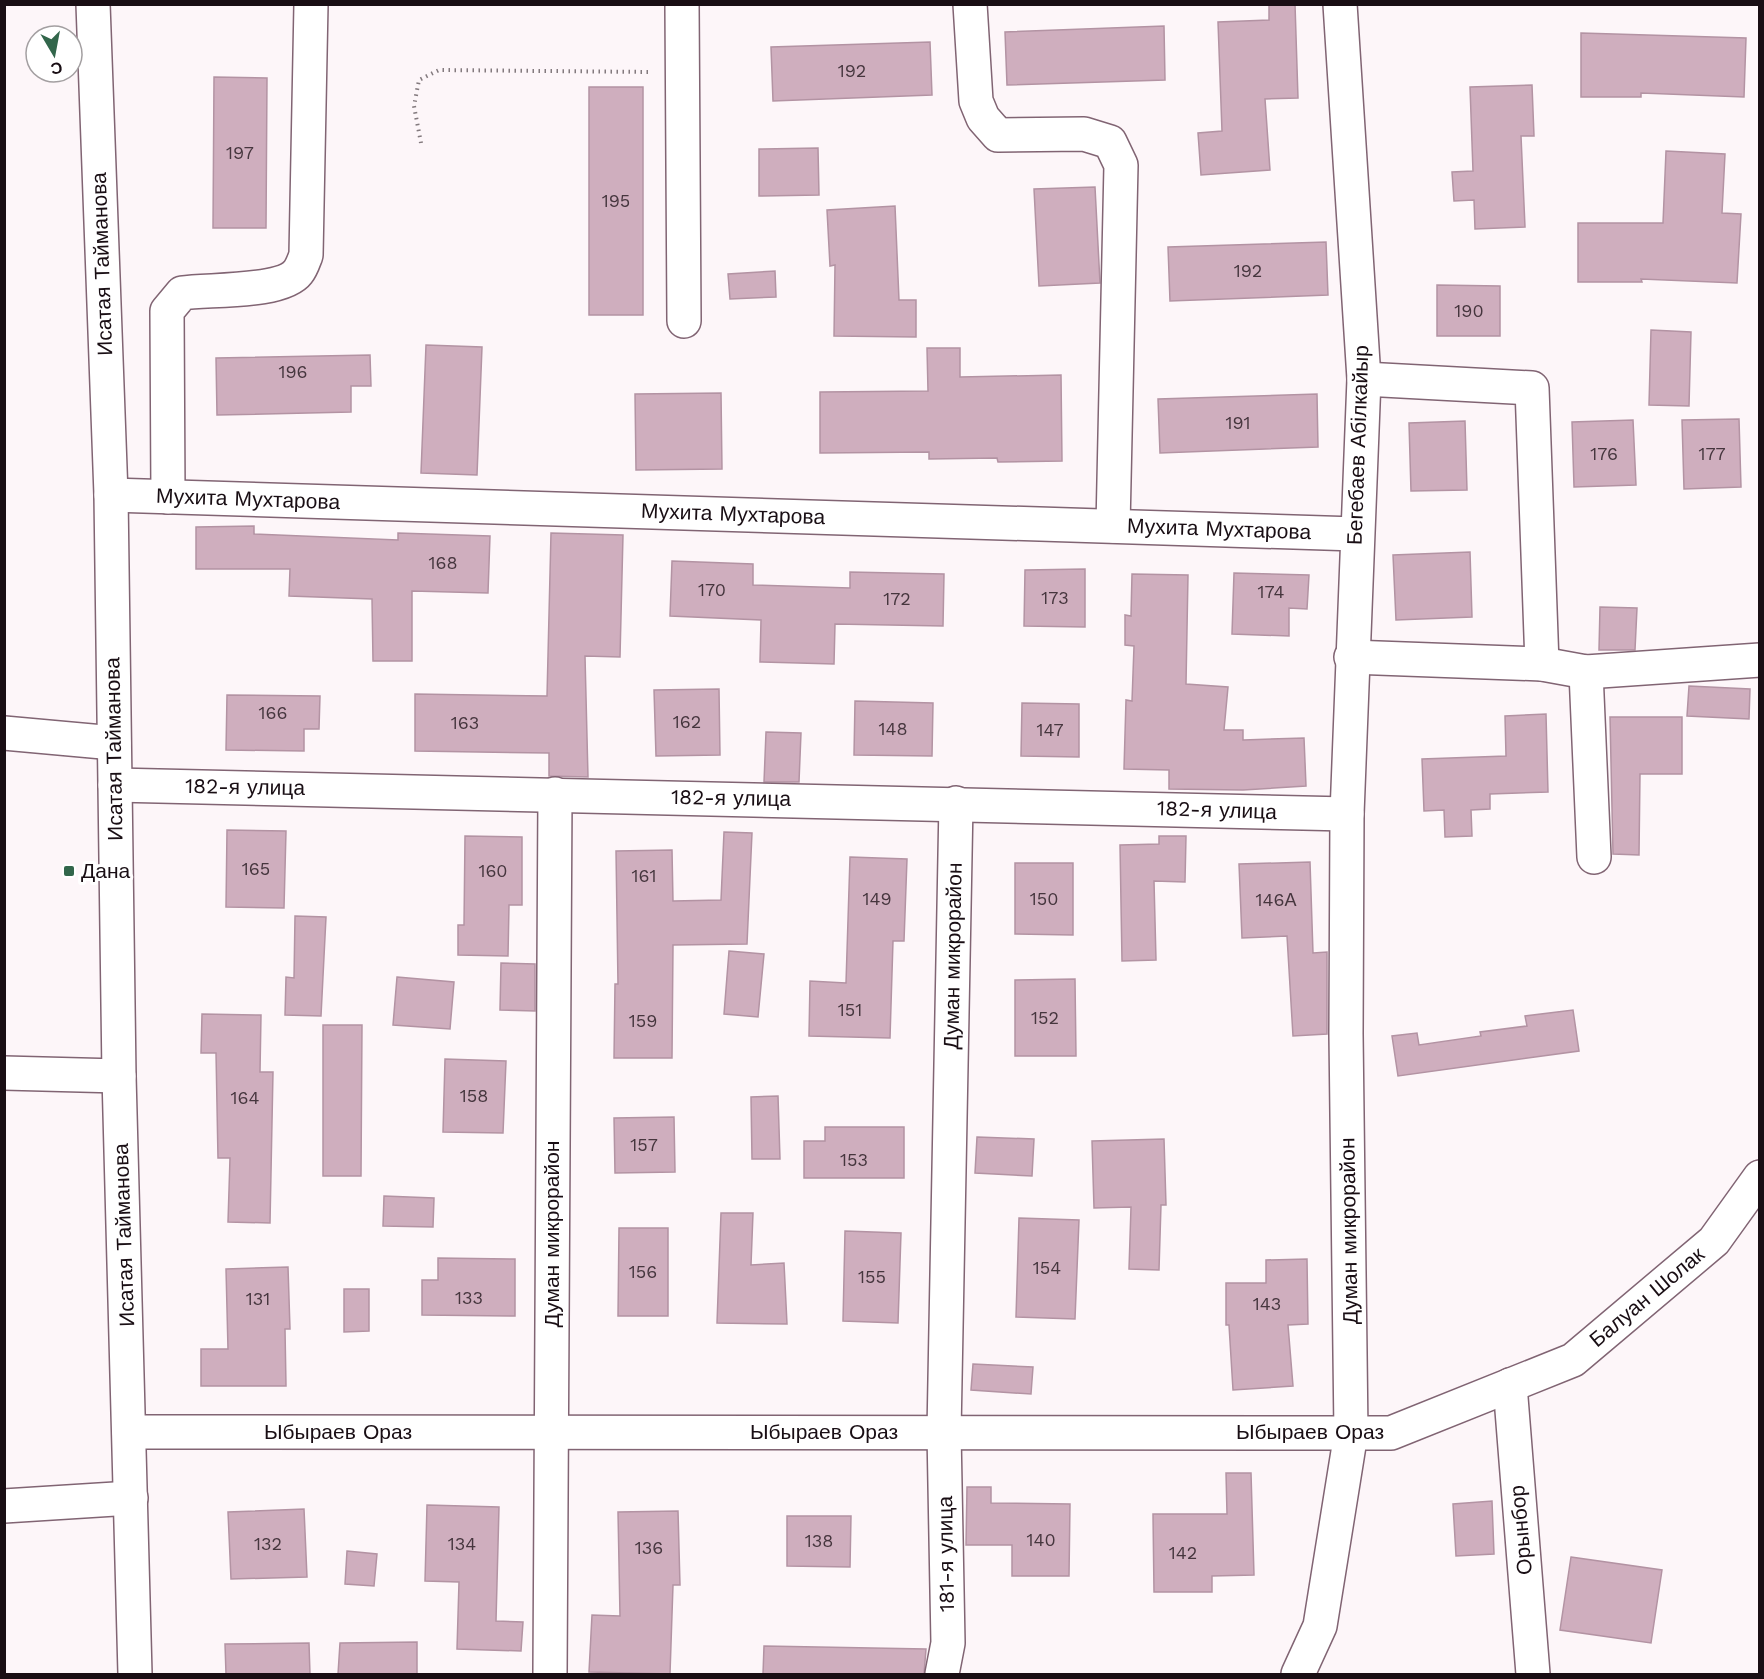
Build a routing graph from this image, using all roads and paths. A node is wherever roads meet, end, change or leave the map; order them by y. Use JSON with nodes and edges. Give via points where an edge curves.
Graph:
{"nodes":[{"id":1,"x":93,"y":4,"type":"edge"},
{"id":2,"x":311,"y":4,"type":"edge"},
{"id":3,"x":682,"y":4,"type":"edge"},
{"id":4,"x":970,"y":4,"type":"edge"},
{"id":5,"x":1340,"y":4,"type":"edge"},
{"id":6,"x":682,"y":72,"type":"junction"},
{"id":7,"x":421,"y":143,"type":"dead end"},
{"id":8,"x":684,"y":321,"type":"dead end"},
{"id":9,"x":1364,"y":379,"type":"junction"},
{"id":10,"x":111,"y":495,"type":"junction"},
{"id":11,"x":168,"y":497,"type":"junction"},
{"id":12,"x":1113,"y":526,"type":"junction"},
{"id":13,"x":1356,"y":534,"type":"junction"},
{"id":14,"x":1351,"y":657,"type":"junction"},
{"id":15,"x":1760,"y":660,"type":"edge"},
{"id":16,"x":1542,"y":664,"type":"junction"},
{"id":17,"x":1586,"y":672,"type":"junction"},
{"id":18,"x":4,"y":733,"type":"edge"},
{"id":19,"x":114,"y":742,"type":"junction"},
{"id":20,"x":115,"y":785,"type":"junction"},
{"id":21,"x":555,"y":794,"type":"junction"},
{"id":22,"x":956,"y":803,"type":"junction"},
{"id":23,"x":1347,"y":814,"type":"junction"},
{"id":24,"x":1594,"y":857,"type":"dead end"},
{"id":25,"x":4,"y":1074,"type":"edge"},
{"id":26,"x":119,"y":1076,"type":"junction"},
{"id":27,"x":1760,"y":1177,"type":"edge"},
{"id":28,"x":1510,"y":1385,"type":"junction"},
{"id":29,"x":129,"y":1432,"type":"junction"},
{"id":30,"x":550,"y":1432,"type":"junction"},
{"id":31,"x":944,"y":1432,"type":"junction"},
{"id":32,"x":1352,"y":1433,"type":"junction"},
{"id":33,"x":131,"y":1498,"type":"junction"},
{"id":34,"x":4,"y":1506,"type":"edge"},
{"id":35,"x":135,"y":1674,"type":"edge"},
{"id":36,"x":550,"y":1674,"type":"edge"},
{"id":37,"x":942,"y":1674,"type":"edge"},
{"id":38,"x":1298,"y":1674,"type":"edge"},
{"id":39,"x":1533,"y":1674,"type":"edge"}],
"edges":[{"from":1,"to":10,"type":"street","name":"Исатая Тайманова"},
{"from":2,"to":11,"type":"street","via":[[306,255],[298,273],[272,287],[182,293],[167,311]]},
{"from":3,"to":6,"type":"street"},
{"from":4,"to":12,"type":"street","via":[[976,101],[982,118],[998,135],[1084,134],[1110,142],[1121,165]]},
{"from":5,"to":9,"type":"street","name":"Бегебаев Абілкайыр"},
{"from":6,"to":7,"type":"path","via":[[439,70],[419,80],[414,106]]},
{"from":6,"to":8,"type":"street"},
{"from":9,"to":13,"type":"street","name":"Бегебаев Абілкайыр"},
{"from":9,"to":16,"type":"street","via":[[1532,388]]},
{"from":10,"to":11,"type":"street","name":"Мухита Мухтарова"},
{"from":10,"to":19,"type":"street","name":"Исатая Тайманова"},
{"from":11,"to":12,"type":"street","name":"Мухита Мухтарова"},
{"from":12,"to":13,"type":"street","name":"Мухита Мухтарова"},
{"from":13,"to":14,"type":"street","name":"Бегебаев Абілкайыр"},
{"from":14,"to":16,"type":"street"},
{"from":14,"to":23,"type":"street","name":"Бегебаев Абілкайыр"},
{"from":15,"to":17,"type":"street"},
{"from":16,"to":17,"type":"street"},
{"from":17,"to":24,"type":"street"},
{"from":18,"to":19,"type":"street"},
{"from":19,"to":20,"type":"street","name":"Исатая Тайманова"},
{"from":20,"to":21,"type":"street","name":"182-я улица"},
{"from":20,"to":26,"type":"street","name":"Исатая Тайманова"},
{"from":21,"to":22,"type":"street","name":"182-я улица"},
{"from":21,"to":30,"type":"street","name":"Думан микрорайон"},
{"from":22,"to":23,"type":"street","name":"182-я улица"},
{"from":22,"to":31,"type":"street","name":"Думан микрорайон"},
{"from":23,"to":32,"type":"street","name":"Думан микрорайон"},
{"from":25,"to":26,"type":"street"},
{"from":26,"to":29,"type":"street","name":"Исатая Тайманова"},
{"from":27,"to":28,"type":"street","name":"Балуан Шолак","via":[[1714,1241],[1573,1360]]},
{"from":28,"to":32,"type":"street","name":"Ыбыраев Ораз","via":[[1391,1432]]},
{"from":28,"to":39,"type":"street","name":"Орынбор"},
{"from":29,"to":30,"type":"street","name":"Ыбыраев Ораз"},
{"from":29,"to":33,"type":"street","name":"Исатая Тайманова"},
{"from":30,"to":31,"type":"street","name":"Ыбыраев Ораз"},
{"from":30,"to":36,"type":"street","name":"Думан микрорайон"},
{"from":31,"to":32,"type":"street","name":"Ыбыраев Ораз"},
{"from":31,"to":37,"type":"street","name":"181-я улица","via":[[948,1643]]},
{"from":32,"to":38,"type":"street","name":"Думан микрорайон","via":[[1320,1626]]},
{"from":33,"to":34,"type":"street"},
{"from":33,"to":35,"type":"street","name":"Исатая Тайманова"}]}
